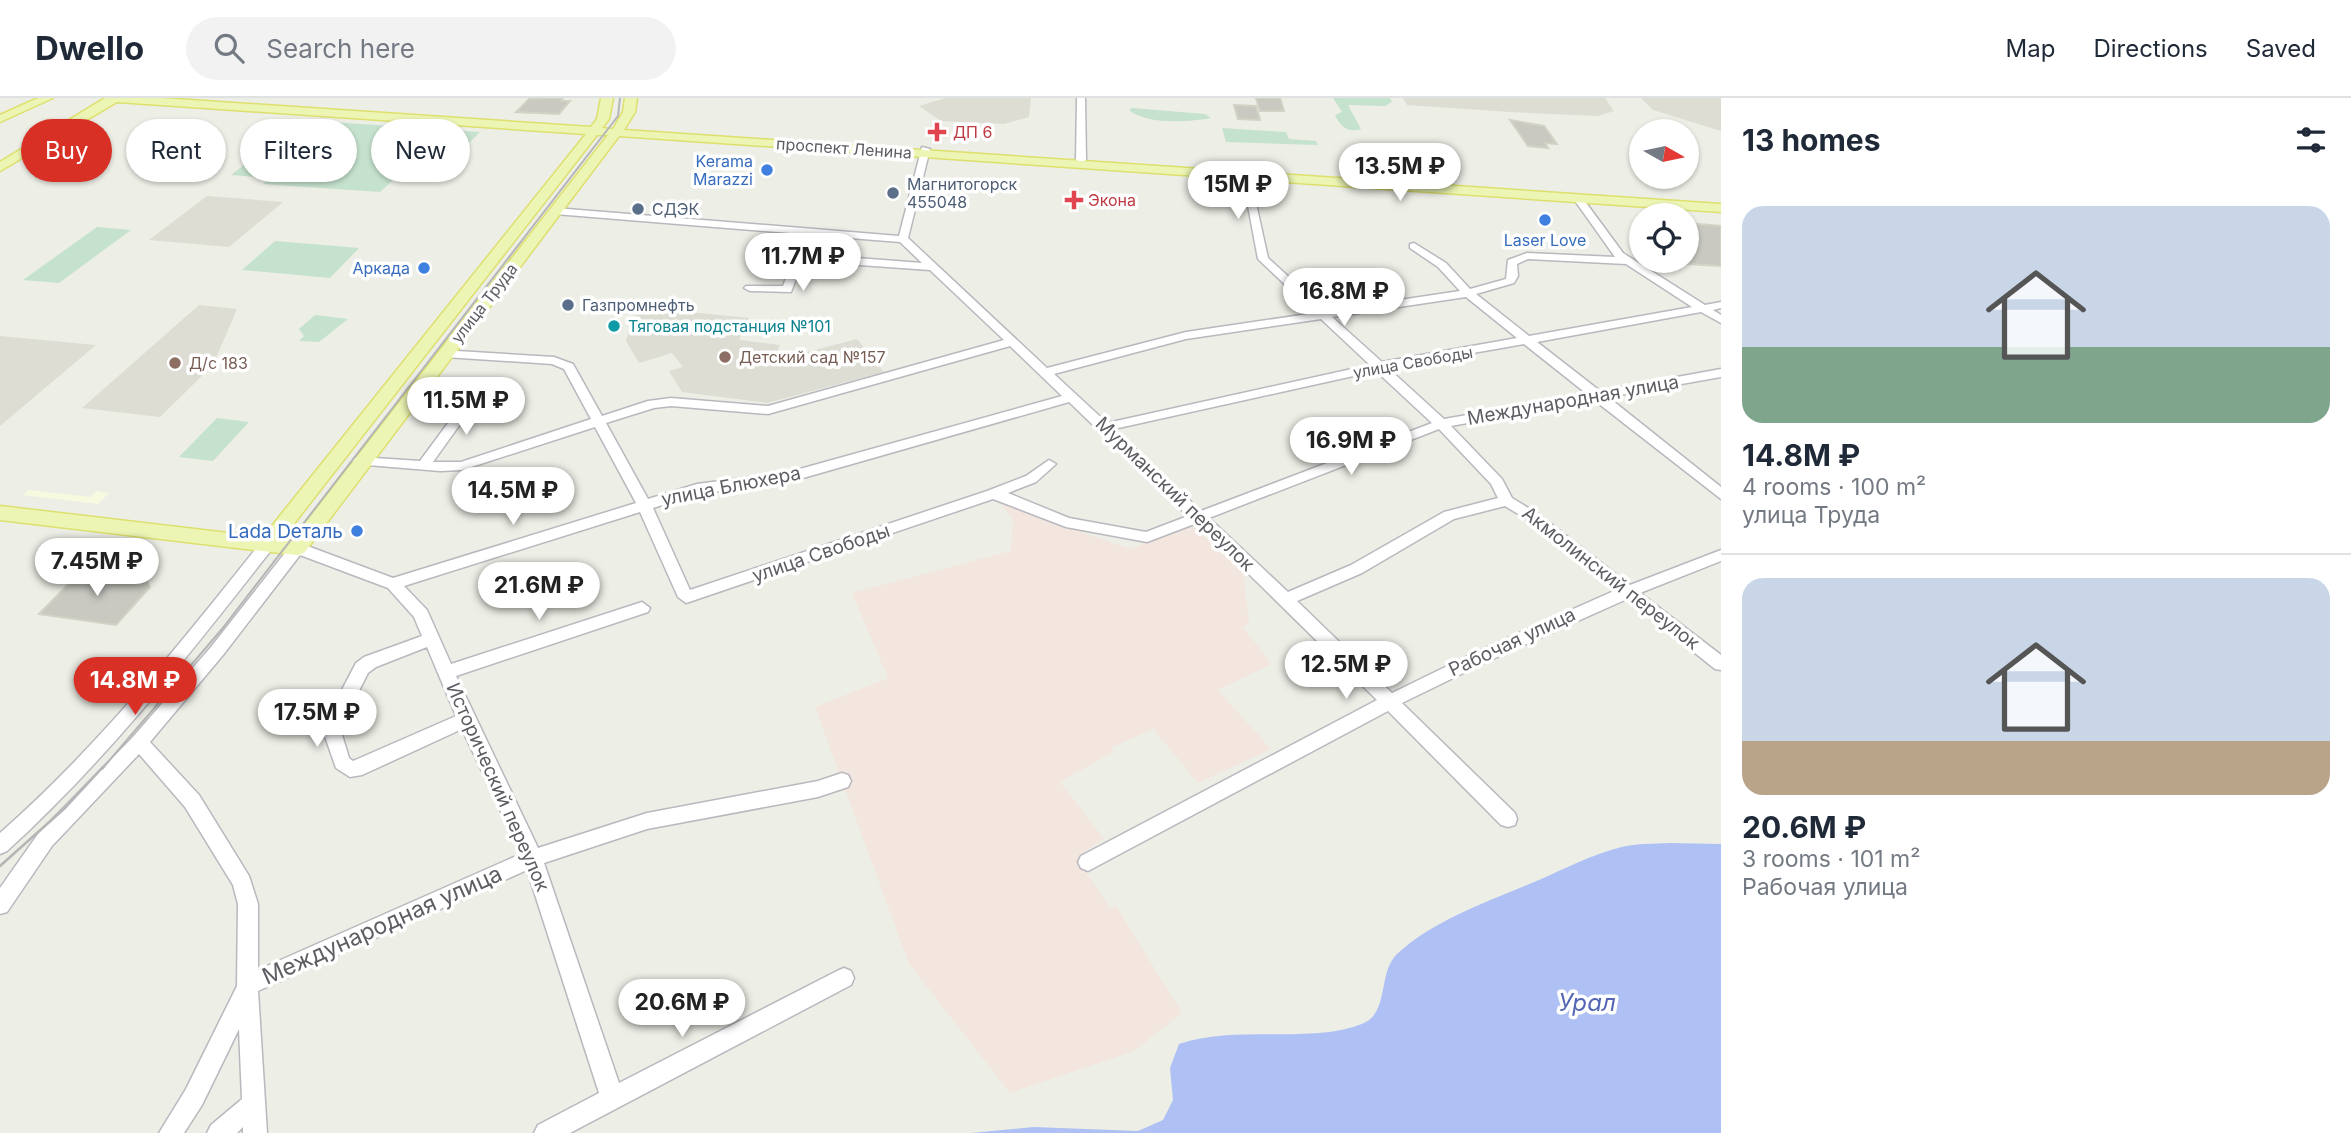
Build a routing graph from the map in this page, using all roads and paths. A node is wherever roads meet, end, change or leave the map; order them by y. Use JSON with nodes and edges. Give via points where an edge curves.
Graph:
{"nodes":[{"id":1,"x":47,"y":98,"type":"edge"},
{"id":2,"x":113,"y":98,"type":"edge"},
{"id":3,"x":146,"y":98,"type":"edge"},
{"id":4,"x":631,"y":98,"type":"edge"},
{"id":5,"x":1081,"y":98,"type":"edge"},
{"id":6,"x":607,"y":102,"type":"edge"},
{"id":7,"x":629,"y":113,"type":"junction"},
{"id":8,"x":0,"y":119,"type":"edge"},
{"id":9,"x":550,"y":126,"type":"junction"},
{"id":10,"x":595,"y":129,"type":"junction"},
{"id":11,"x":617,"y":131,"type":"junction"},
{"id":12,"x":666,"y":134,"type":"junction"},
{"id":13,"x":924,"y":151,"type":"junction"},
{"id":14,"x":600,"y":153,"type":"junction"},
{"id":15,"x":577,"y":154,"type":"junction"},
{"id":16,"x":1081,"y":162,"type":"junction"},
{"id":17,"x":0,"y":167,"type":"edge"},
{"id":18,"x":1245,"y":176,"type":"junction"},
{"id":19,"x":1576,"y":196,"type":"junction"},
{"id":20,"x":1721,"y":206,"type":"edge"},
{"id":21,"x":555,"y":211,"type":"junction"},
{"id":22,"x":808,"y":231,"type":"junction"},
{"id":23,"x":903,"y":239,"type":"junction"},
{"id":24,"x":1414,"y":246,"type":"dead end"},
{"id":25,"x":798,"y":257,"type":"junction"},
{"id":26,"x":1627,"y":261,"type":"junction"},
{"id":27,"x":932,"y":267,"type":"junction"},
{"id":28,"x":750,"y":288,"type":"dead end"},
{"id":29,"x":1468,"y":293,"type":"junction"},
{"id":30,"x":1721,"y":305,"type":"edge"},
{"id":31,"x":1702,"y":309,"type":"junction"},
{"id":32,"x":1322,"y":315,"type":"junction"},
{"id":33,"x":1721,"y":320,"type":"edge"},
{"id":34,"x":1530,"y":341,"type":"junction"},
{"id":35,"x":1010,"y":342,"type":"junction"},
{"id":36,"x":445,"y":353,"type":"junction"},
{"id":37,"x":1381,"y":366,"type":"junction"},
{"id":38,"x":1045,"y":372,"type":"junction"},
{"id":39,"x":1721,"y":373,"type":"edge"},
{"id":40,"x":480,"y":388,"type":"dead end"},
{"id":41,"x":1072,"y":397,"type":"junction"},
{"id":42,"x":1598,"y":397,"type":"junction"},
{"id":43,"x":598,"y":421,"type":"junction"},
{"id":44,"x":1441,"y":424,"type":"junction"},
{"id":45,"x":1106,"y":427,"type":"junction"},
{"id":46,"x":360,"y":461,"type":"junction"},
{"id":47,"x":1049,"y":464,"type":"dead end"},
{"id":48,"x":423,"y":466,"type":"junction"},
{"id":49,"x":992,"y":494,"type":"junction"},
{"id":50,"x":1721,"y":494,"type":"edge"},
{"id":51,"x":1507,"y":501,"type":"junction"},
{"id":52,"x":644,"y":504,"type":"junction"},
{"id":53,"x":0,"y":513,"type":"edge"},
{"id":54,"x":1198,"y":517,"type":"junction"},
{"id":55,"x":267,"y":545,"type":"junction"},
{"id":56,"x":297,"y":548,"type":"junction"},
{"id":57,"x":1721,"y":555,"type":"edge"},
{"id":58,"x":393,"y":584,"type":"junction"},
{"id":59,"x":1627,"y":590,"type":"junction"},
{"id":60,"x":1286,"y":599,"type":"junction"},
{"id":61,"x":642,"y":608,"type":"dead end"},
{"id":62,"x":432,"y":639,"type":"junction"},
{"id":63,"x":1721,"y":664,"type":"edge"},
{"id":64,"x":447,"y":672,"type":"junction"},
{"id":65,"x":1388,"y":700,"type":"junction"},
{"id":66,"x":466,"y":719,"type":"junction"},
{"id":67,"x":139,"y":742,"type":"junction"},
{"id":68,"x":842,"y":781,"type":"dead end"},
{"id":69,"x":1508,"y":819,"type":"dead end"},
{"id":70,"x":0,"y":845,"type":"edge"},
{"id":71,"x":533,"y":859,"type":"junction"},
{"id":72,"x":1088,"y":862,"type":"dead end"},
{"id":73,"x":0,"y":905,"type":"edge"},
{"id":74,"x":844,"y":978,"type":"dead end"},
{"id":75,"x":247,"y":985,"type":"junction"},
{"id":76,"x":613,"y":1100,"type":"junction"},
{"id":77,"x":253,"y":1104,"type":"junction"},
{"id":78,"x":171,"y":1133,"type":"edge"},
{"id":79,"x":219,"y":1133,"type":"edge"},
{"id":80,"x":255,"y":1133,"type":"edge"},
{"id":81,"x":546,"y":1133,"type":"edge"}],
"edges":[{"from":1,"to":8,"type":"main road"},
{"from":2,"to":9,"type":"main road","name":"проспект Ленина"},
{"from":2,"to":17,"type":"main road"},
{"from":3,"to":9,"type":"main road","name":"проспект Ленина"},
{"from":4,"to":7,"type":"main road","name":"улица Труда"},
{"from":5,"to":16,"type":"street"},
{"from":6,"to":9,"type":"main road","via":[[589,118]]},
{"from":6,"to":10,"type":"main road","name":"улица Труда"},
{"from":7,"to":11,"type":"main road","name":"улица Труда"},
{"from":7,"to":12,"type":"main road","via":[[640,124]]},
{"from":9,"to":10,"type":"main road","name":"проспект Ленина"},
{"from":9,"to":15,"type":"main road","via":[[578,145]]},
{"from":10,"to":11,"type":"main road","name":"проспект Ленина"},
{"from":10,"to":15,"type":"main road","name":"улица Труда"},
{"from":11,"to":12,"type":"main road","name":"проспект Ленина"},
{"from":11,"to":14,"type":"main road","name":"улица Труда"},
{"from":12,"to":13,"type":"main road","name":"проспект Ленина"},
{"from":12,"to":14,"type":"main road"},
{"from":13,"to":16,"type":"main road","name":"проспект Ленина"},
{"from":13,"to":23,"type":"street"},
{"from":14,"to":21,"type":"main road","name":"улица Труда"},
{"from":15,"to":55,"type":"main road","name":"улица Труда"},
{"from":16,"to":18,"type":"main road","name":"проспект Ленина"},
{"from":16,"to":19,"type":"main road","name":"проспект Ленина"},
{"from":18,"to":19,"type":"main road","name":"проспект Ленина"},
{"from":18,"to":32,"type":"street","name":"Акмолинский переулок","via":[[1263,259]]},
{"from":19,"to":20,"type":"main road","name":"проспект Ленина"},
{"from":19,"to":26,"type":"street"},
{"from":21,"to":22,"type":"street"},
{"from":21,"to":36,"type":"main road","name":"улица Труда"},
{"from":22,"to":23,"type":"street"},
{"from":22,"to":25,"type":"street"},
{"from":23,"to":27,"type":"street","name":"Мурманский переулок"},
{"from":24,"to":29,"type":"street","via":[[1442,265]]},
{"from":25,"to":27,"type":"street"},
{"from":25,"to":28,"type":"street","via":[[786,290]]},
{"from":26,"to":29,"type":"street","via":[[1527,256],[1512,262],[1510,281]]},
{"from":26,"to":31,"type":"street"},
{"from":27,"to":35,"type":"street","name":"Мурманский переулок"},
{"from":29,"to":32,"type":"street"},
{"from":29,"to":34,"type":"street"},
{"from":30,"to":31,"type":"street","name":"улица Свободы"},
{"from":31,"to":33,"type":"street"},
{"from":31,"to":34,"type":"street","name":"улица Свободы"},
{"from":32,"to":37,"type":"street","name":"Акмолинский переулок"},
{"from":32,"to":38,"type":"street","via":[[1186,336]]},
{"from":34,"to":37,"type":"street","name":"улица Свободы"},
{"from":34,"to":42,"type":"street"},
{"from":35,"to":38,"type":"street","name":"Мурманский переулок"},
{"from":35,"to":43,"type":"street","via":[[768,410],[660,402]]},
{"from":36,"to":43,"type":"street","via":[[562,363],[572,370]]},
{"from":36,"to":46,"type":"main road","name":"улица Труда"},
{"from":37,"to":44,"type":"street","name":"Акмолинский переулок"},
{"from":37,"to":45,"type":"street","name":"улица Свободы"},
{"from":38,"to":41,"type":"street","name":"Мурманский переулок"},
{"from":39,"to":42,"type":"street","name":"Международная улица"},
{"from":40,"to":48,"type":"street"},
{"from":41,"to":45,"type":"street","name":"Мурманский переулок"},
{"from":41,"to":52,"type":"street","name":"улица Блюхера","via":[[789,477],[696,489]]},
{"from":42,"to":44,"type":"street","name":"Международная улица"},
{"from":42,"to":50,"type":"street"},
{"from":43,"to":48,"type":"street","via":[[462,466]]},
{"from":43,"to":52,"type":"street"},
{"from":44,"to":51,"type":"street","name":"Акмолинский переулок","via":[[1497,482]]},
{"from":44,"to":54,"type":"street","name":"Международная улица"},
{"from":45,"to":54,"type":"street","name":"Мурманский переулок"},
{"from":46,"to":48,"type":"street"},
{"from":46,"to":56,"type":"main road","name":"улица Труда"},
{"from":47,"to":49,"type":"street","name":"улица Свободы","via":[[1031,479]]},
{"from":49,"to":52,"type":"street","name":"улица Свободы","via":[[686,597]]},
{"from":49,"to":54,"type":"street","name":"Международная улица","via":[[1066,523],[1133,536],[1147,537]]},
{"from":51,"to":59,"type":"street","name":"Акмолинский переулок"},
{"from":51,"to":60,"type":"street","via":[[1476,504],[1444,515],[1363,565]]},
{"from":52,"to":58,"type":"street","name":"улица Блюхера"},
{"from":53,"to":55,"type":"main road"},
{"from":54,"to":60,"type":"street","name":"Мурманский переулок"},
{"from":55,"to":56,"type":"main road"},
{"from":55,"to":70,"type":"street","name":"улица Труда","via":[[115,732]]},
{"from":56,"to":58,"type":"street","name":"Исторический переулок"},
{"from":56,"to":67,"type":"street"},
{"from":57,"to":59,"type":"street","name":"Рабочая улица"},
{"from":58,"to":62,"type":"street","name":"Исторический переулок","via":[[421,614]]},
{"from":59,"to":63,"type":"street","name":"Акмолинский переулок"},
{"from":59,"to":65,"type":"street","name":"Рабочая улица"},
{"from":60,"to":65,"type":"street","name":"Мурманский переулок"},
{"from":61,"to":64,"type":"street"},
{"from":62,"to":64,"type":"street","name":"Исторический переулок"},
{"from":62,"to":66,"type":"street","via":[[362,668],[331,728],[342,763],[350,769],[362,767]]},
{"from":64,"to":66,"type":"street","name":"Исторический переулок"},
{"from":65,"to":69,"type":"street","name":"Мурманский переулок"},
{"from":65,"to":72,"type":"street","name":"Рабочая улица"},
{"from":66,"to":71,"type":"street","name":"Исторический переулок"},
{"from":67,"to":73,"type":"street","via":[[45,840]]},
{"from":67,"to":75,"type":"street","name":"Международная улица","via":[[192,801],[242,882],[248,904]]},
{"from":68,"to":71,"type":"street","name":"Международная улица","via":[[647,821]]},
{"from":71,"to":75,"type":"street","name":"Международная улица"},
{"from":71,"to":76,"type":"street","name":"Исторический переулок"},
{"from":74,"to":76,"type":"street"},
{"from":75,"to":77,"type":"street","name":"Международная улица"},
{"from":75,"to":78,"type":"street","via":[[194,1097]]},
{"from":76,"to":81,"type":"street"},
{"from":77,"to":79,"type":"street"},
{"from":77,"to":80,"type":"street","name":"Международная улица"}]}
